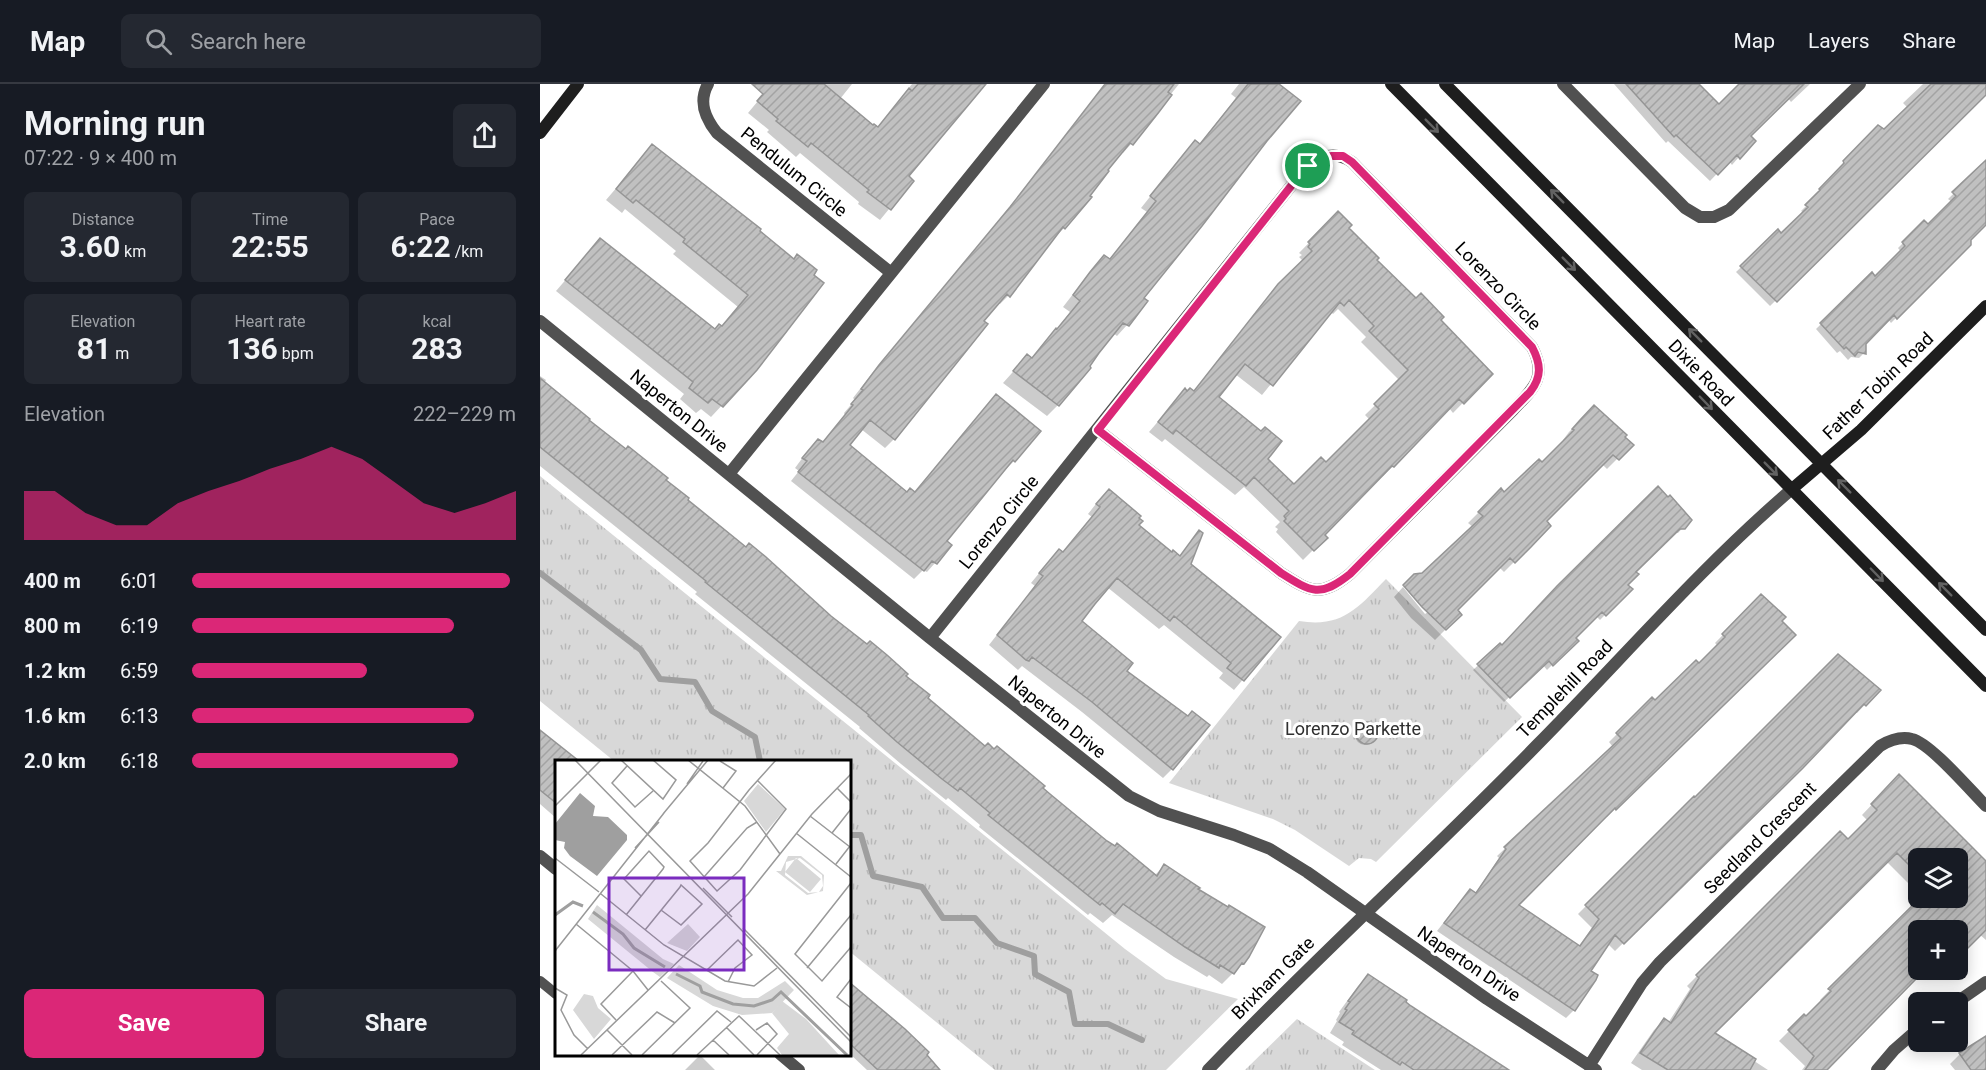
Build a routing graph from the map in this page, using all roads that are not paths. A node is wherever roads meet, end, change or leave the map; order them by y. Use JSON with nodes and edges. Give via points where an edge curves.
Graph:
{"nodes":[{"id":1,"x":578,"y":84,"type":"edge"},
{"id":2,"x":708,"y":84,"type":"edge"},
{"id":3,"x":1044,"y":84,"type":"edge"},
{"id":4,"x":1391,"y":84,"type":"edge"},
{"id":5,"x":1445,"y":84,"type":"edge"},
{"id":6,"x":1563,"y":84,"type":"edge"},
{"id":7,"x":1860,"y":84,"type":"edge"},
{"id":8,"x":540,"y":133,"type":"edge"},
{"id":9,"x":890,"y":272,"type":"junction"},
{"id":10,"x":1986,"y":306,"type":"edge"},
{"id":11,"x":540,"y":321,"type":"edge"},
{"id":12,"x":1098,"y":430,"type":"junction"},
{"id":13,"x":1822,"y":464,"type":"junction"},
{"id":14,"x":729,"y":474,"type":"junction"},
{"id":15,"x":1792,"y":489,"type":"junction"},
{"id":16,"x":1986,"y":630,"type":"edge"},
{"id":17,"x":930,"y":638,"type":"junction"},
{"id":18,"x":1986,"y":686,"type":"edge"},
{"id":19,"x":1986,"y":806,"type":"edge"},
{"id":20,"x":540,"y":856,"type":"edge"},
{"id":21,"x":555,"y":868,"type":"edge"},
{"id":22,"x":1364,"y":913,"type":"junction"},
{"id":23,"x":540,"y":981,"type":"edge"},
{"id":24,"x":1986,"y":982,"type":"edge"},
{"id":25,"x":555,"y":993,"type":"edge"},
{"id":26,"x":1968,"y":994,"type":"edge"},
{"id":27,"x":1908,"y":1038,"type":"edge"},
{"id":28,"x":782,"y":1055,"type":"edge"},
{"id":29,"x":1593,"y":1068,"type":"edge"},
{"id":30,"x":799,"y":1070,"type":"edge"},
{"id":31,"x":1208,"y":1070,"type":"edge"},
{"id":32,"x":1877,"y":1070,"type":"edge"}],
"edges":[{"from":1,"to":8,"type":"main road"},
{"from":2,"to":9,"type":"street","name":"Pendulum Circle","via":[[704,113],[717,133]]},
{"from":3,"to":9,"type":"street"},
{"from":4,"to":15,"type":"main road","name":"Dixie Road","one_way":true},
{"from":13,"to":5,"type":"main road","name":"Dixie Road","one_way":true},
{"from":6,"to":7,"type":"street","via":[[1685,208],[1700,217],[1714,217],[1729,210]]},
{"from":9,"to":14,"type":"street"},
{"from":10,"to":13,"type":"main road","name":"Father Tobin Road"},
{"from":11,"to":14,"type":"street","name":"Naperton Drive"},
{"from":12,"to":12,"type":"street","name":"Lorenzo Circle","via":[[1281,573],[1302,586],[1319,590],[1333,587],[1350,574],[1525,398],[1537,383],[1539,359],[1532,347],[1366,177],[1343,156],[1319,158],[1299,176]]},
{"from":12,"to":17,"type":"street","name":"Lorenzo Circle"},
{"from":13,"to":15,"type":"main road","name":"Father Tobin Road"},
{"from":16,"to":13,"type":"main road","name":"Dixie Road","one_way":true},
{"from":14,"to":17,"type":"street","name":"Naperton Drive"},
{"from":15,"to":18,"type":"main road","name":"Dixie Road","one_way":true},
{"from":15,"to":22,"type":"street","name":"Templehill Road","via":[[1762,514],[1536,746]]},
{"from":17,"to":22,"type":"street","name":"Naperton Drive","via":[[1129,796],[1159,811],[1270,849]]},
{"from":19,"to":29,"type":"street","name":"Seedland Crescent","via":[[1920,742],[1902,737],[1880,746],[1660,962],[1642,983]]},
{"from":20,"to":21,"type":"street"},
{"from":22,"to":29,"type":"street","name":"Naperton Drive"},
{"from":22,"to":31,"type":"street","name":"Brixham Gate"},
{"from":23,"to":25,"type":"lane"},
{"from":24,"to":26,"type":"street"},
{"from":27,"to":32,"type":"street"},
{"from":28,"to":30,"type":"street"}]}
